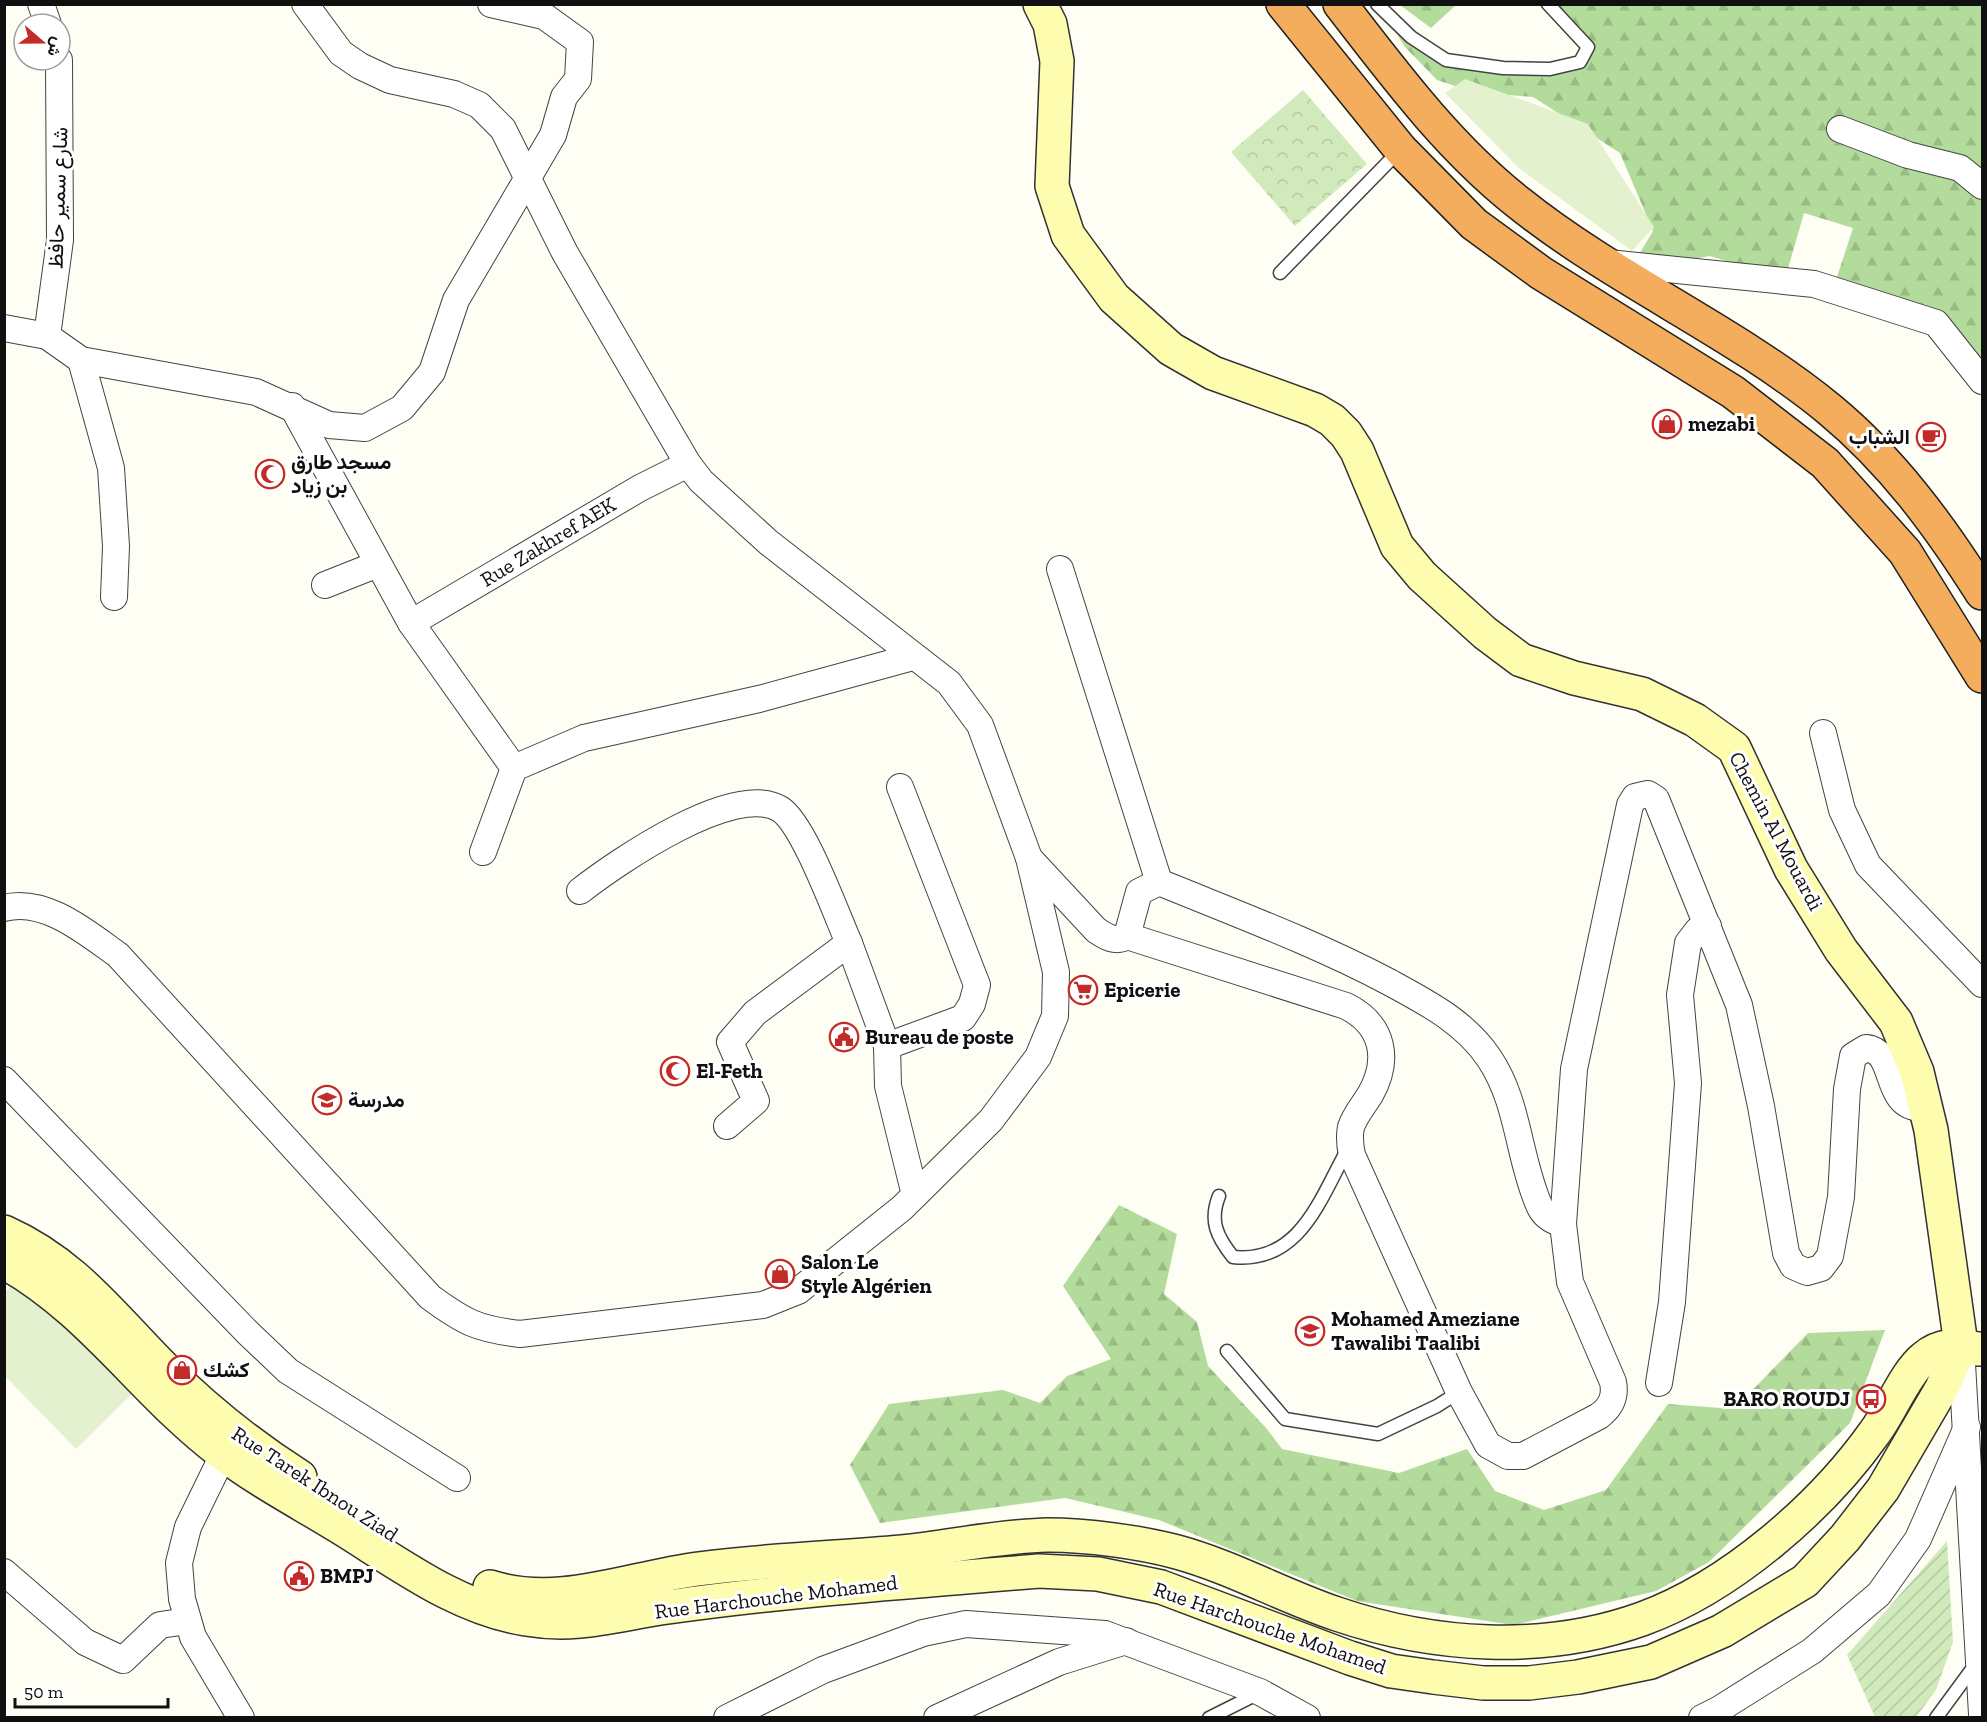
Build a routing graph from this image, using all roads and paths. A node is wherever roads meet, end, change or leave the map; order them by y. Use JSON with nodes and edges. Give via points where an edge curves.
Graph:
{"nodes":[{"id":1,"x":305,"y":4,"type":"edge"},
{"id":2,"x":490,"y":4,"type":"edge"},
{"id":3,"x":1040,"y":4,"type":"edge"},
{"id":4,"x":1283,"y":4,"type":"edge"},
{"id":5,"x":1340,"y":4,"type":"edge"},
{"id":6,"x":1377,"y":4,"type":"edge"},
{"id":7,"x":1548,"y":4,"type":"edge"},
{"id":8,"x":60,"y":72,"type":"edge"},
{"id":9,"x":1840,"y":129,"type":"dead end"},
{"id":10,"x":1401,"y":150,"type":"junction"},
{"id":11,"x":527,"y":180,"type":"junction"},
{"id":12,"x":1983,"y":186,"type":"edge"},
{"id":13,"x":1607,"y":263,"type":"junction"},
{"id":14,"x":1280,"y":273,"type":"dead end"},
{"id":15,"x":4,"y":328,"type":"edge"},
{"id":16,"x":47,"y":336,"type":"junction"},
{"id":17,"x":81,"y":360,"type":"junction"},
{"id":18,"x":1983,"y":381,"type":"edge"},
{"id":19,"x":292,"y":406,"type":"junction"},
{"id":20,"x":688,"y":464,"type":"junction"},
{"id":21,"x":378,"y":564,"type":"junction"},
{"id":22,"x":1060,"y":569,"type":"dead end"},
{"id":23,"x":325,"y":585,"type":"dead end"},
{"id":24,"x":1983,"y":593,"type":"edge"},
{"id":25,"x":114,"y":597,"type":"dead end"},
{"id":26,"x":411,"y":623,"type":"junction"},
{"id":27,"x":913,"y":657,"type":"junction"},
{"id":28,"x":1983,"y":676,"type":"edge"},
{"id":29,"x":1823,"y":733,"type":"dead end"},
{"id":30,"x":514,"y":768,"type":"junction"},
{"id":31,"x":900,"y":787,"type":"dead end"},
{"id":32,"x":483,"y":852,"type":"dead end"},
{"id":33,"x":1029,"y":858,"type":"junction"},
{"id":34,"x":1159,"y":882,"type":"junction"},
{"id":35,"x":580,"y":891,"type":"dead end"},
{"id":36,"x":4,"y":908,"type":"edge"},
{"id":37,"x":1708,"y":926,"type":"junction"},
{"id":38,"x":1127,"y":936,"type":"junction"},
{"id":39,"x":849,"y":943,"type":"junction"},
{"id":40,"x":1983,"y":984,"type":"edge"},
{"id":41,"x":887,"y":1046,"type":"junction"},
{"id":42,"x":4,"y":1080,"type":"edge"},
{"id":43,"x":1925,"y":1108,"type":"junction"},
{"id":44,"x":727,"y":1126,"type":"dead end"},
{"id":45,"x":1350,"y":1146,"type":"junction"},
{"id":46,"x":915,"y":1195,"type":"junction"},
{"id":47,"x":1219,"y":1196,"type":"dead end"},
{"id":48,"x":1563,"y":1224,"type":"junction"},
{"id":49,"x":4,"y":1232,"type":"edge"},
{"id":50,"x":4,"y":1262,"type":"edge"},
{"id":51,"x":1972,"y":1347,"type":"edge"},
{"id":52,"x":1227,"y":1351,"type":"dead end"},
{"id":53,"x":1659,"y":1383,"type":"dead end"},
{"id":54,"x":1459,"y":1392,"type":"junction"},
{"id":55,"x":1967,"y":1427,"type":"junction"},
{"id":56,"x":229,"y":1443,"type":"junction"},
{"id":57,"x":457,"y":1478,"type":"dead end"},
{"id":58,"x":4,"y":1572,"type":"edge"},
{"id":59,"x":506,"y":1604,"type":"junction"},
{"id":60,"x":188,"y":1621,"type":"junction"},
{"id":61,"x":1126,"y":1641,"type":"junction"},
{"id":62,"x":1980,"y":1660,"type":"junction"},
{"id":63,"x":1260,"y":1692,"type":"junction"},
{"id":64,"x":969,"y":1711,"type":"edge"},
{"id":65,"x":1983,"y":1714,"type":"edge"},
{"id":66,"x":241,"y":1718,"type":"edge"},
{"id":67,"x":727,"y":1718,"type":"edge"},
{"id":68,"x":937,"y":1718,"type":"edge"},
{"id":69,"x":1209,"y":1718,"type":"edge"},
{"id":70,"x":1307,"y":1718,"type":"edge"},
{"id":71,"x":1702,"y":1718,"type":"edge"},
{"id":72,"x":1936,"y":1718,"type":"edge"}],
"edges":[{"from":1,"to":11,"type":"street","via":[[341,53],[360,66],[390,80],[454,94],[479,105],[503,129]]},
{"from":2,"to":11,"type":"street","via":[[544,16],[580,42],[578,79],[564,97],[553,135]]},
{"from":3,"to":43,"type":"street","name":"Chemin Al Mouardi","via":[[1050,24],[1057,61],[1052,186],[1068,235],[1114,298],[1179,354],[1213,373],[1315,410],[1332,420],[1357,451],[1397,546],[1422,576],[1521,660],[1642,694],[1695,720],[1734,748],[1791,869],[1841,950],[1896,1022],[1917,1072]]},
{"from":4,"to":10,"type":"highway"},
{"from":5,"to":13,"type":"highway","via":[[1463,152],[1526,208]]},
{"from":6,"to":7,"type":"lane","via":[[1411,37],[1446,60],[1503,68],[1550,69],[1580,62],[1588,47]]},
{"from":8,"to":16,"type":"street","name":"شارع سمير حافظ","via":[[60,240]]},
{"from":9,"to":12,"type":"street","via":[[1960,168]]},
{"from":10,"to":14,"type":"lane"},
{"from":10,"to":28,"type":"highway","via":[[1452,204],[1498,244],[1732,392],[1812,451],[1905,552]]},
{"from":11,"to":19,"type":"street","via":[[456,300],[432,372],[402,408],[365,428],[329,425]]},
{"from":11,"to":20,"type":"street"},
{"from":13,"to":18,"type":"street","via":[[1814,284],[1936,323]]},
{"from":13,"to":24,"type":"highway","via":[[1744,350],[1851,428],[1931,515]]},
{"from":15,"to":16,"type":"street"},
{"from":16,"to":17,"type":"street"},
{"from":17,"to":19,"type":"street","via":[[256,392]]},
{"from":17,"to":25,"type":"street","via":[[111,468],[116,546]]},
{"from":19,"to":21,"type":"street"},
{"from":20,"to":26,"type":"street","name":"Rue Zakhref AEK","via":[[640,488]]},
{"from":20,"to":27,"type":"street","via":[[701,481],[768,542]]},
{"from":21,"to":23,"type":"street"},
{"from":21,"to":26,"type":"street"},
{"from":22,"to":34,"type":"street"},
{"from":26,"to":30,"type":"street"},
{"from":27,"to":30,"type":"street","via":[[759,699],[584,738]]},
{"from":27,"to":33,"type":"street","via":[[949,682],[980,725]]},
{"from":29,"to":40,"type":"street","via":[[1842,810],[1868,865]]},
{"from":30,"to":32,"type":"street"},
{"from":31,"to":41,"type":"street","via":[[977,985],[963,1018]]},
{"from":33,"to":38,"type":"street","via":[[1096,930],[1109,938],[1121,940]]},
{"from":33,"to":46,"type":"street","via":[[1056,972],[1055,1016],[1038,1057],[1020,1084]]},
{"from":34,"to":38,"type":"street","via":[[1139,892]]},
{"from":34,"to":48,"type":"street","via":[[1335,954],[1430,1004],[1463,1028],[1489,1058],[1508,1094],[1539,1204],[1551,1219]]},
{"from":35,"to":39,"type":"street","via":[[622,859],[717,810],[757,801],[781,809],[798,828]]},
{"from":36,"to":46,"type":"street","via":[[18,904],[67,918],[118,955],[430,1297],[459,1319],[486,1330],[520,1334],[763,1305],[798,1291]]},
{"from":37,"to":43,"type":"street","via":[[1739,1005],[1786,1253],[1793,1266],[1807,1272],[1817,1270],[1830,1256],[1841,1197],[1847,1089],[1853,1056],[1866,1048],[1876,1051],[1884,1061],[1897,1096],[1912,1107]]},
{"from":37,"to":48,"type":"street","via":[[1656,799],[1648,794],[1638,795],[1630,805],[1574,1069]]},
{"from":37,"to":53,"type":"street","via":[[1698,930],[1688,943],[1680,995],[1688,1083],[1672,1302]]},
{"from":38,"to":45,"type":"street","via":[[1346,1006],[1367,1020],[1380,1041],[1382,1066],[1351,1127]]},
{"from":39,"to":41,"type":"street"},
{"from":39,"to":44,"type":"street","via":[[755,1013],[730,1042],[756,1101]]},
{"from":41,"to":46,"type":"street","via":[[888,1086]]},
{"from":42,"to":57,"type":"street","via":[[288,1371]]},
{"from":43,"to":51,"type":"street","name":"Chemin Al Mouardi"},
{"from":45,"to":47,"type":"lane","via":[[1303,1230],[1292,1241],[1253,1259],[1233,1257],[1219,1239],[1214,1209]]},
{"from":45,"to":54,"type":"street"},
{"from":48,"to":54,"type":"street","via":[[1570,1282],[1613,1382],[1614,1395],[1609,1407],[1523,1456],[1508,1456],[1488,1445]]},
{"from":49,"to":56,"type":"street","name":"Rue Tarek Ibnou Ziad","via":[[55,1259],[70,1272]]},
{"from":50,"to":56,"type":"street","name":"Rue Tarek Ibnou Ziad","via":[[57,1296],[163,1403]]},
{"from":51,"to":55,"type":"street"},
{"from":51,"to":59,"type":"street","name":"Rue Harchouche Mohamed","via":[[1940,1349],[1921,1359],[1858,1454],[1829,1488],[1757,1553],[1693,1594],[1641,1619],[1583,1633],[1505,1644],[1429,1638],[1338,1615],[1179,1553],[1130,1543],[1048,1535],[901,1552],[738,1563]]},
{"from":51,"to":59,"type":"street","name":"Rue Harchouche Mohamed","via":[[1937,1397],[1883,1489],[1805,1581],[1722,1632],[1651,1662],[1578,1677],[1483,1683],[1391,1671],[1161,1587],[1098,1574],[1039,1571],[900,1582],[667,1607],[579,1622],[544,1621]]},
{"from":52,"to":54,"type":"lane","via":[[1285,1419],[1378,1434]]},
{"from":55,"to":62,"type":"street"},
{"from":55,"to":71,"type":"street","via":[[1918,1539],[1879,1594],[1812,1651]]},
{"from":56,"to":59,"type":"street","name":"Rue Tarek Ibnou Ziad","via":[[447,1593]]},
{"from":56,"to":60,"type":"street","via":[[188,1527],[179,1563]]},
{"from":58,"to":60,"type":"street","via":[[85,1642],[123,1660],[160,1625]]},
{"from":60,"to":66,"type":"street","via":[[193,1637]]},
{"from":61,"to":63,"type":"street"},
{"from":61,"to":64,"type":"street","via":[[1059,1662]]},
{"from":61,"to":67,"type":"street","via":[[1105,1634],[966,1624],[922,1633],[823,1670]]},
{"from":62,"to":65,"type":"street"},
{"from":62,"to":72,"type":"lane"},
{"from":63,"to":69,"type":"lane"},
{"from":63,"to":70,"type":"street"},
{"from":64,"to":68,"type":"street"}]}
